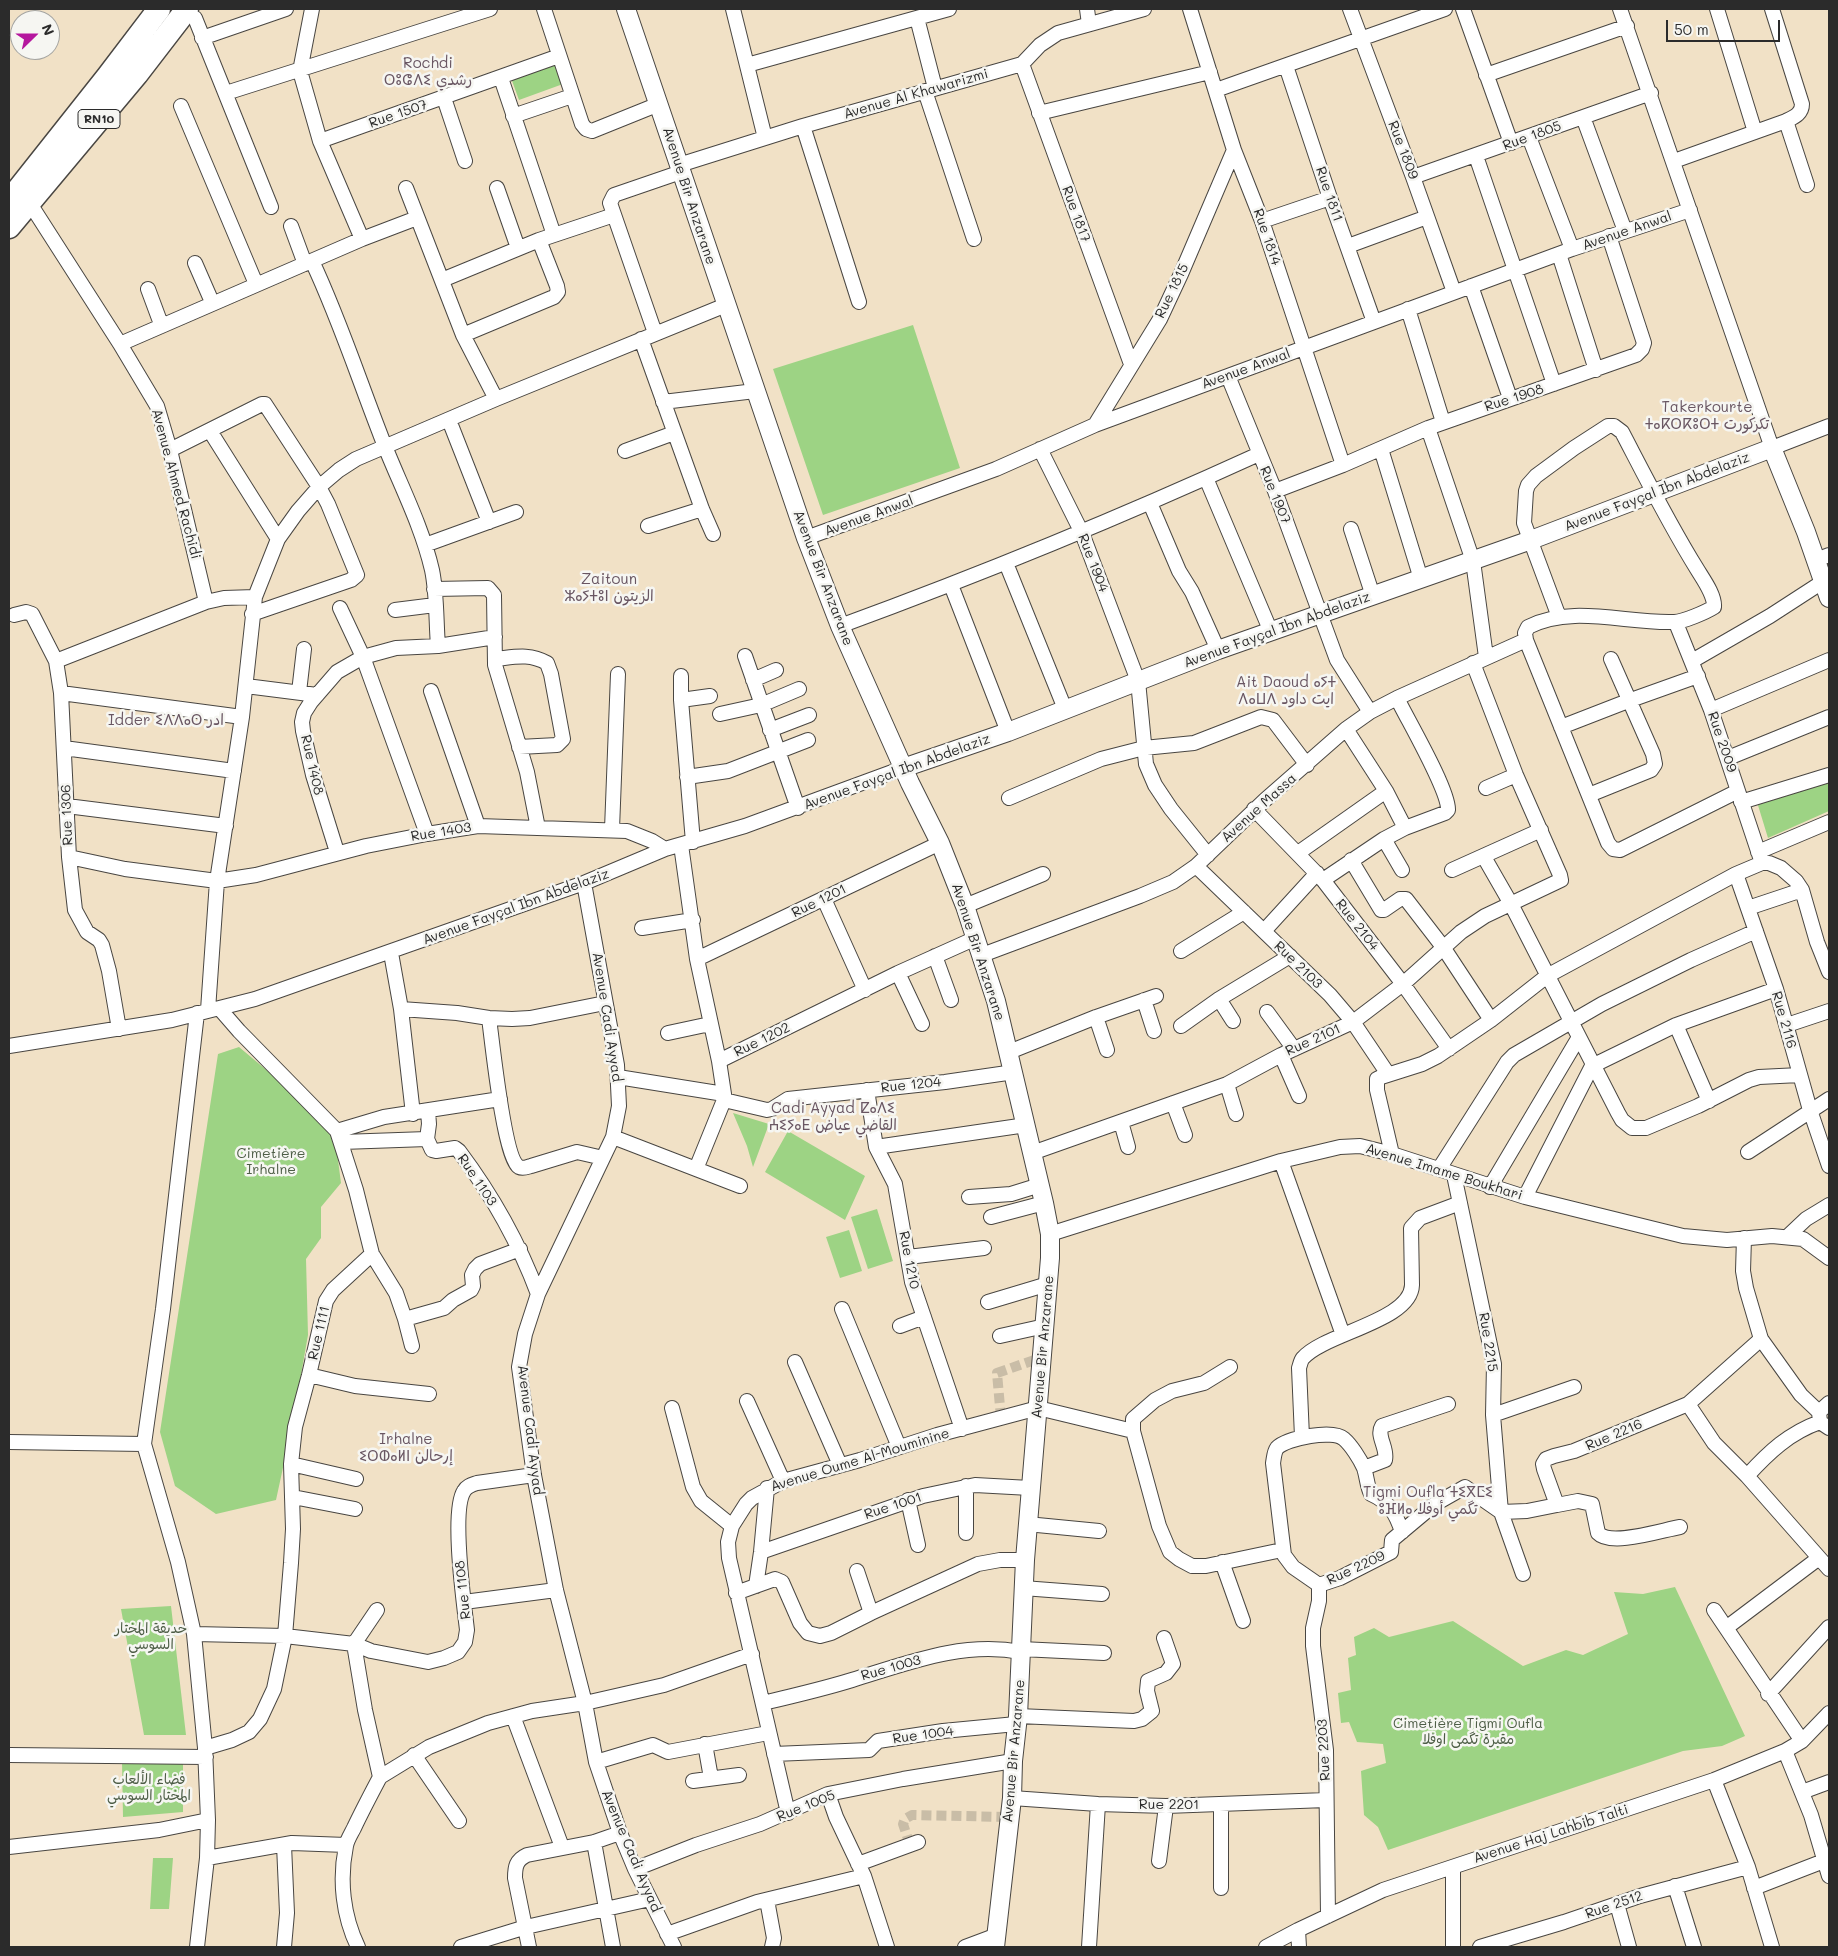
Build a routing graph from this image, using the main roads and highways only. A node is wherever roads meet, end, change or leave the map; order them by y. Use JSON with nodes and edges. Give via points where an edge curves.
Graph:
{"nodes":[{"id":1,"x":159,"y":9,"type":"edge"},
{"id":2,"x":191,"y":14,"type":"edge"},
{"id":3,"x":19,"y":202,"type":"edge"},
{"id":4,"x":9,"y":227,"type":"edge"}],
"edges":[{"from":1,"to":3,"type":"main road","number":"RN10"},
{"from":2,"to":3,"type":"main road","number":"RN10"},
{"from":3,"to":4,"type":"main road","number":"RN10"}]}
